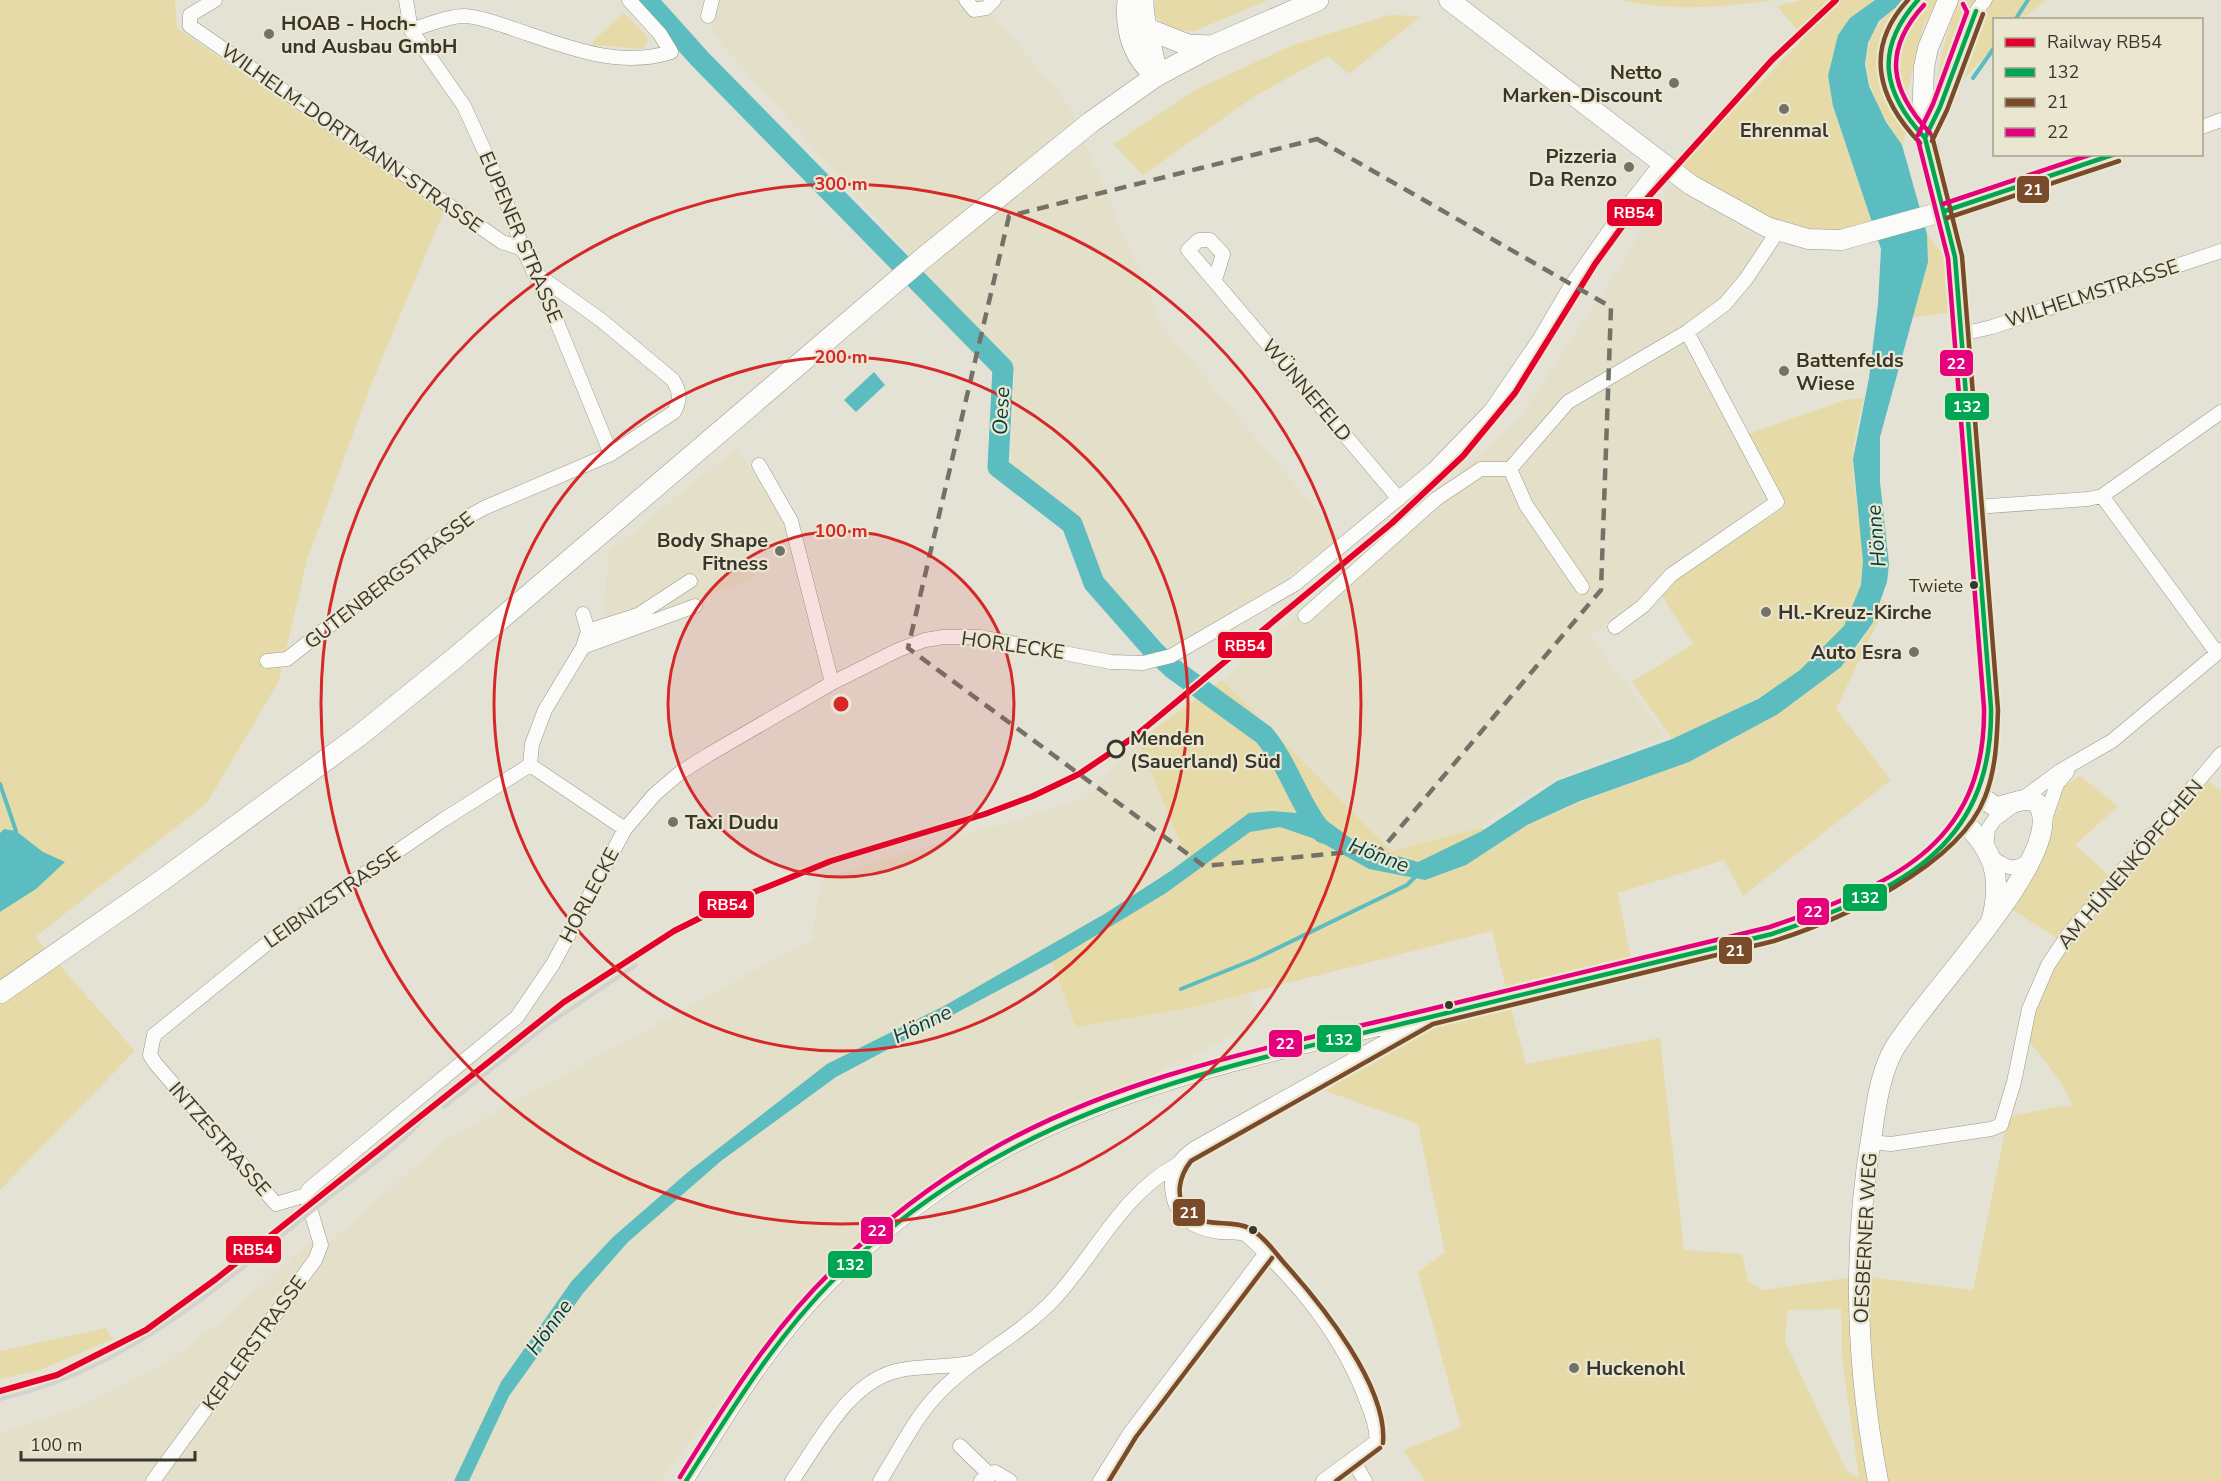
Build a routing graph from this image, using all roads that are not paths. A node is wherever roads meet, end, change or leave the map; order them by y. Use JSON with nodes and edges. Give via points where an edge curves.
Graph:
{"nodes":[{"id":1,"x":215,"y":0,"type":"edge"},
{"id":2,"x":406,"y":0,"type":"edge"},
{"id":3,"x":629,"y":0,"type":"edge"},
{"id":4,"x":712,"y":0,"type":"edge"},
{"id":5,"x":966,"y":0,"type":"edge"},
{"id":6,"x":994,"y":0,"type":"edge"},
{"id":7,"x":1128,"y":0,"type":"edge"},
{"id":8,"x":1143,"y":0,"type":"edge"},
{"id":9,"x":1318,"y":0,"type":"edge"},
{"id":10,"x":1449,"y":0,"type":"edge"},
{"id":11,"x":1918,"y":0,"type":"edge"},
{"id":12,"x":1948,"y":0,"type":"edge"},
{"id":13,"x":1977,"y":4,"type":"edge"},
{"id":14,"x":708,"y":16,"type":"dead end"},
{"id":15,"x":1145,"y":28,"type":"junction"},
{"id":16,"x":411,"y":30,"type":"junction"},
{"id":17,"x":1212,"y":45,"type":"junction"},
{"id":18,"x":1156,"y":76,"type":"junction"},
{"id":19,"x":2221,"y":120,"type":"edge"},
{"id":20,"x":2203,"y":127,"type":"edge"},
{"id":21,"x":1925,"y":138,"type":"junction"},
{"id":22,"x":2111,"y":156,"type":"edge"},
{"id":23,"x":1662,"y":162,"type":"junction"},
{"id":24,"x":1936,"y":214,"type":"junction"},
{"id":25,"x":1778,"y":231,"type":"junction"},
{"id":26,"x":523,"y":249,"type":"junction"},
{"id":27,"x":2221,"y":250,"type":"edge"},
{"id":28,"x":535,"y":273,"type":"junction"},
{"id":29,"x":1215,"y":280,"type":"dead end"},
{"id":30,"x":1687,"y":332,"type":"junction"},
{"id":31,"x":1962,"y":334,"type":"junction"},
{"id":32,"x":2221,"y":412,"type":"edge"},
{"id":33,"x":611,"y":454,"type":"junction"},
{"id":34,"x":759,"y":465,"type":"dead end"},
{"id":35,"x":1510,"y":469,"type":"junction"},
{"id":36,"x":2102,"y":496,"type":"junction"},
{"id":37,"x":1399,"y":499,"type":"junction"},
{"id":38,"x":1976,"y":507,"type":"junction"},
{"id":39,"x":690,"y":580,"type":"dead end"},
{"id":40,"x":1582,"y":587,"type":"dead end"},
{"id":41,"x":695,"y":606,"type":"dead end"},
{"id":42,"x":583,"y":614,"type":"dead end"},
{"id":43,"x":1305,"y":616,"type":"dead end"},
{"id":44,"x":1615,"y":627,"type":"dead end"},
{"id":45,"x":588,"y":631,"type":"junction"},
{"id":46,"x":583,"y":647,"type":"junction"},
{"id":47,"x":2219,"y":651,"type":"edge"},
{"id":48,"x":267,"y":661,"type":"dead end"},
{"id":49,"x":832,"y":683,"type":"junction"},
{"id":50,"x":2221,"y":754,"type":"edge"},
{"id":51,"x":530,"y":765,"type":"junction"},
{"id":52,"x":2073,"y":766,"type":"junction"},
{"id":53,"x":1978,"y":795,"type":"junction"},
{"id":54,"x":2019,"y":799,"type":"junction"},
{"id":55,"x":1963,"y":821,"type":"junction"},
{"id":56,"x":625,"y":829,"type":"junction"},
{"id":57,"x":2042,"y":829,"type":"junction"},
{"id":58,"x":1988,"y":852,"type":"junction"},
{"id":59,"x":2028,"y":861,"type":"junction"},
{"id":60,"x":1991,"y":922,"type":"junction"},
{"id":61,"x":0,"y":993,"type":"edge"},
{"id":62,"x":1430,"y":1017,"type":"junction"},
{"id":63,"x":150,"y":1047,"type":"joint"},
{"id":64,"x":1870,"y":1142,"type":"junction"},
{"id":65,"x":1178,"y":1164,"type":"junction"},
{"id":66,"x":306,"y":1195,"type":"junction"},
{"id":67,"x":1266,"y":1253,"type":"junction"},
{"id":68,"x":979,"y":1361,"type":"junction"},
{"id":69,"x":960,"y":1446,"type":"dead end"},
{"id":70,"x":1353,"y":1460,"type":"junction"},
{"id":71,"x":985,"y":1478,"type":"edge"},
{"id":72,"x":153,"y":1481,"type":"edge"},
{"id":73,"x":686,"y":1481,"type":"edge"},
{"id":74,"x":792,"y":1481,"type":"edge"},
{"id":75,"x":880,"y":1481,"type":"edge"},
{"id":76,"x":1010,"y":1481,"type":"edge"},
{"id":77,"x":1100,"y":1481,"type":"edge"},
{"id":78,"x":1323,"y":1481,"type":"edge"},
{"id":79,"x":1365,"y":1481,"type":"edge"},
{"id":80,"x":1878,"y":1481,"type":"edge"}],
"edges":[{"from":1,"to":26,"type":"street","name":"WILHELM-DORTMANN-STRASSE","via":[[188,19],[190,26],[493,235]]},
{"from":2,"to":16,"type":"street"},
{"from":3,"to":16,"type":"street","via":[[671,52],[622,58],[579,51],[482,18],[463,16]]},
{"from":4,"to":14,"type":"street"},
{"from":5,"to":6,"type":"street","via":[[974,10],[986,8]]},
{"from":7,"to":18,"type":"main road","via":[[1133,46],[1140,63]]},
{"from":8,"to":15,"type":"main road"},
{"from":9,"to":17,"type":"main road"},
{"from":10,"to":23,"type":"street"},
{"from":11,"to":21,"type":"street","via":[[1895,28],[1887,68],[1898,107]]},
{"from":12,"to":21,"type":"street","via":[[1928,48],[1922,97]]},
{"from":13,"to":21,"type":"street","via":[[1936,118]]},
{"from":15,"to":17,"type":"main road","via":[[1188,45]]},
{"from":15,"to":18,"type":"main road","via":[[1155,58]]},
{"from":16,"to":26,"type":"street","name":"EUPENER STRASSE","via":[[464,106],[501,187]]},
{"from":17,"to":18,"type":"main road"},
{"from":18,"to":61,"type":"main road","via":[[1090,122],[921,260],[360,735]]},
{"from":19,"to":20,"type":"street"},
{"from":21,"to":24,"type":"street"},
{"from":22,"to":24,"type":"street"},
{"from":23,"to":25,"type":"street","via":[[1691,185]]},
{"from":23,"to":37,"type":"street","name":"HORLECKE","via":[[1570,287],[1491,410]]},
{"from":24,"to":25,"type":"street","via":[[1857,238],[1826,241]]},
{"from":24,"to":31,"type":"street","via":[[1955,257]]},
{"from":25,"to":30,"type":"street","via":[[1725,304]]},
{"from":26,"to":28,"type":"street","name":"EUPENER STRASSE"},
{"from":27,"to":31,"type":"street","name":"WILHELMSTRASSE"},
{"from":28,"to":33,"type":"street","name":"EUPENER STRASSE"},
{"from":28,"to":33,"type":"street","name":"GUTENBERGSTRASSE","via":[[601,320],[673,380],[679,391],[674,412]]},
{"from":29,"to":37,"type":"street","name":"WÜNNEFELD"},
{"from":30,"to":35,"type":"street","via":[[1568,402]]},
{"from":30,"to":44,"type":"street","via":[[1777,501],[1671,575],[1643,606]]},
{"from":31,"to":38,"type":"street"},
{"from":32,"to":36,"type":"street"},
{"from":33,"to":48,"type":"street","name":"GUTENBERGSTRASSE","via":[[484,508],[287,659]]},
{"from":34,"to":49,"type":"street","via":[[791,520]]},
{"from":35,"to":40,"type":"street","via":[[1526,505]]},
{"from":35,"to":43,"type":"street","via":[[1481,469],[1436,499]]},
{"from":36,"to":38,"type":"street"},
{"from":36,"to":47,"type":"street"},
{"from":37,"to":49,"type":"street","name":"HORLECKE","via":[[1295,584],[1172,656],[1143,663],[1111,662],[980,637],[943,637],[898,650]]},
{"from":38,"to":53,"type":"street","via":[[1991,711],[1989,750]]},
{"from":39,"to":45,"type":"street","via":[[638,615]]},
{"from":41,"to":46,"type":"street"},
{"from":42,"to":45,"type":"street"},
{"from":45,"to":46,"type":"street"},
{"from":46,"to":51,"type":"street","via":[[545,710],[532,744]]},
{"from":47,"to":52,"type":"street","via":[[2112,741]]},
{"from":49,"to":56,"type":"street","name":"HORLECKE","via":[[681,772],[655,794]]},
{"from":50,"to":64,"type":"street","name":"AM HÜNENKÖPFCHEN","via":[[2068,935],[2048,965],[2029,1009],[2017,1072],[2001,1125],[1891,1144]]},
{"from":51,"to":56,"type":"street"},
{"from":51,"to":63,"type":"street","name":"LEIBNIZSTRASSE","via":[[291,924],[154,1035]]},
{"from":52,"to":54,"type":"street"},
{"from":52,"to":57,"type":"street","name":"OESBERNER WEG","via":[[2057,784]]},
{"from":53,"to":54,"type":"street","via":[[1996,807]]},
{"from":53,"to":55,"type":"street"},
{"from":54,"to":57,"type":"street","via":[[2038,806]]},
{"from":54,"to":58,"type":"street","via":[[1991,823],[1987,832]]},
{"from":55,"to":58,"type":"street","name":"OESBERNER WEG","via":[[1980,837]]},
{"from":55,"to":62,"type":"street","via":[[1940,848],[1903,875],[1799,925]]},
{"from":56,"to":66,"type":"street","name":"HORLECKE","via":[[553,964],[517,1017]]},
{"from":57,"to":59,"type":"street","name":"OESBERNER WEG"},
{"from":58,"to":59,"type":"street","name":"OESBERNER WEG","via":[[2010,868]]},
{"from":58,"to":60,"type":"street","name":"OESBERNER WEG","via":[[1998,883]]},
{"from":59,"to":60,"type":"street","name":"OESBERNER WEG"},
{"from":60,"to":64,"type":"street","name":"OESBERNER WEG","via":[[1895,1048],[1881,1084]]},
{"from":62,"to":65,"type":"street","via":[[1195,1148]]},
{"from":62,"to":73,"type":"street","via":[[1252,1059],[1186,1079],[1048,1130],[968,1172],[869,1249],[814,1301],[754,1375]]},
{"from":63,"to":66,"type":"street","name":"INTZESTRASSE","via":[[155,1063],[276,1204]]},
{"from":64,"to":80,"type":"street","name":"OESBERNER WEG","via":[[1860,1242],[1860,1344],[1864,1399]]},
{"from":65,"to":67,"type":"street","via":[[1172,1188],[1176,1209],[1182,1217],[1210,1231],[1241,1232]]},
{"from":65,"to":68,"type":"street","via":[[1148,1182],[1121,1209],[1063,1289],[1038,1315]]},
{"from":66,"to":72,"type":"street","name":"KEPLERSTRASSE","via":[[321,1245],[315,1260]]},
{"from":67,"to":70,"type":"street","via":[[1341,1344],[1371,1412],[1376,1442]]},
{"from":67,"to":77,"type":"street","via":[[1130,1433]]},
{"from":68,"to":74,"type":"street","via":[[904,1369],[870,1381],[853,1396]]},
{"from":68,"to":75,"type":"street","via":[[935,1396]]},
{"from":69,"to":71,"type":"street"},
{"from":70,"to":78,"type":"street"},
{"from":70,"to":79,"type":"street"},
{"from":71,"to":76,"type":"street","via":[[1001,1473]]}]}
